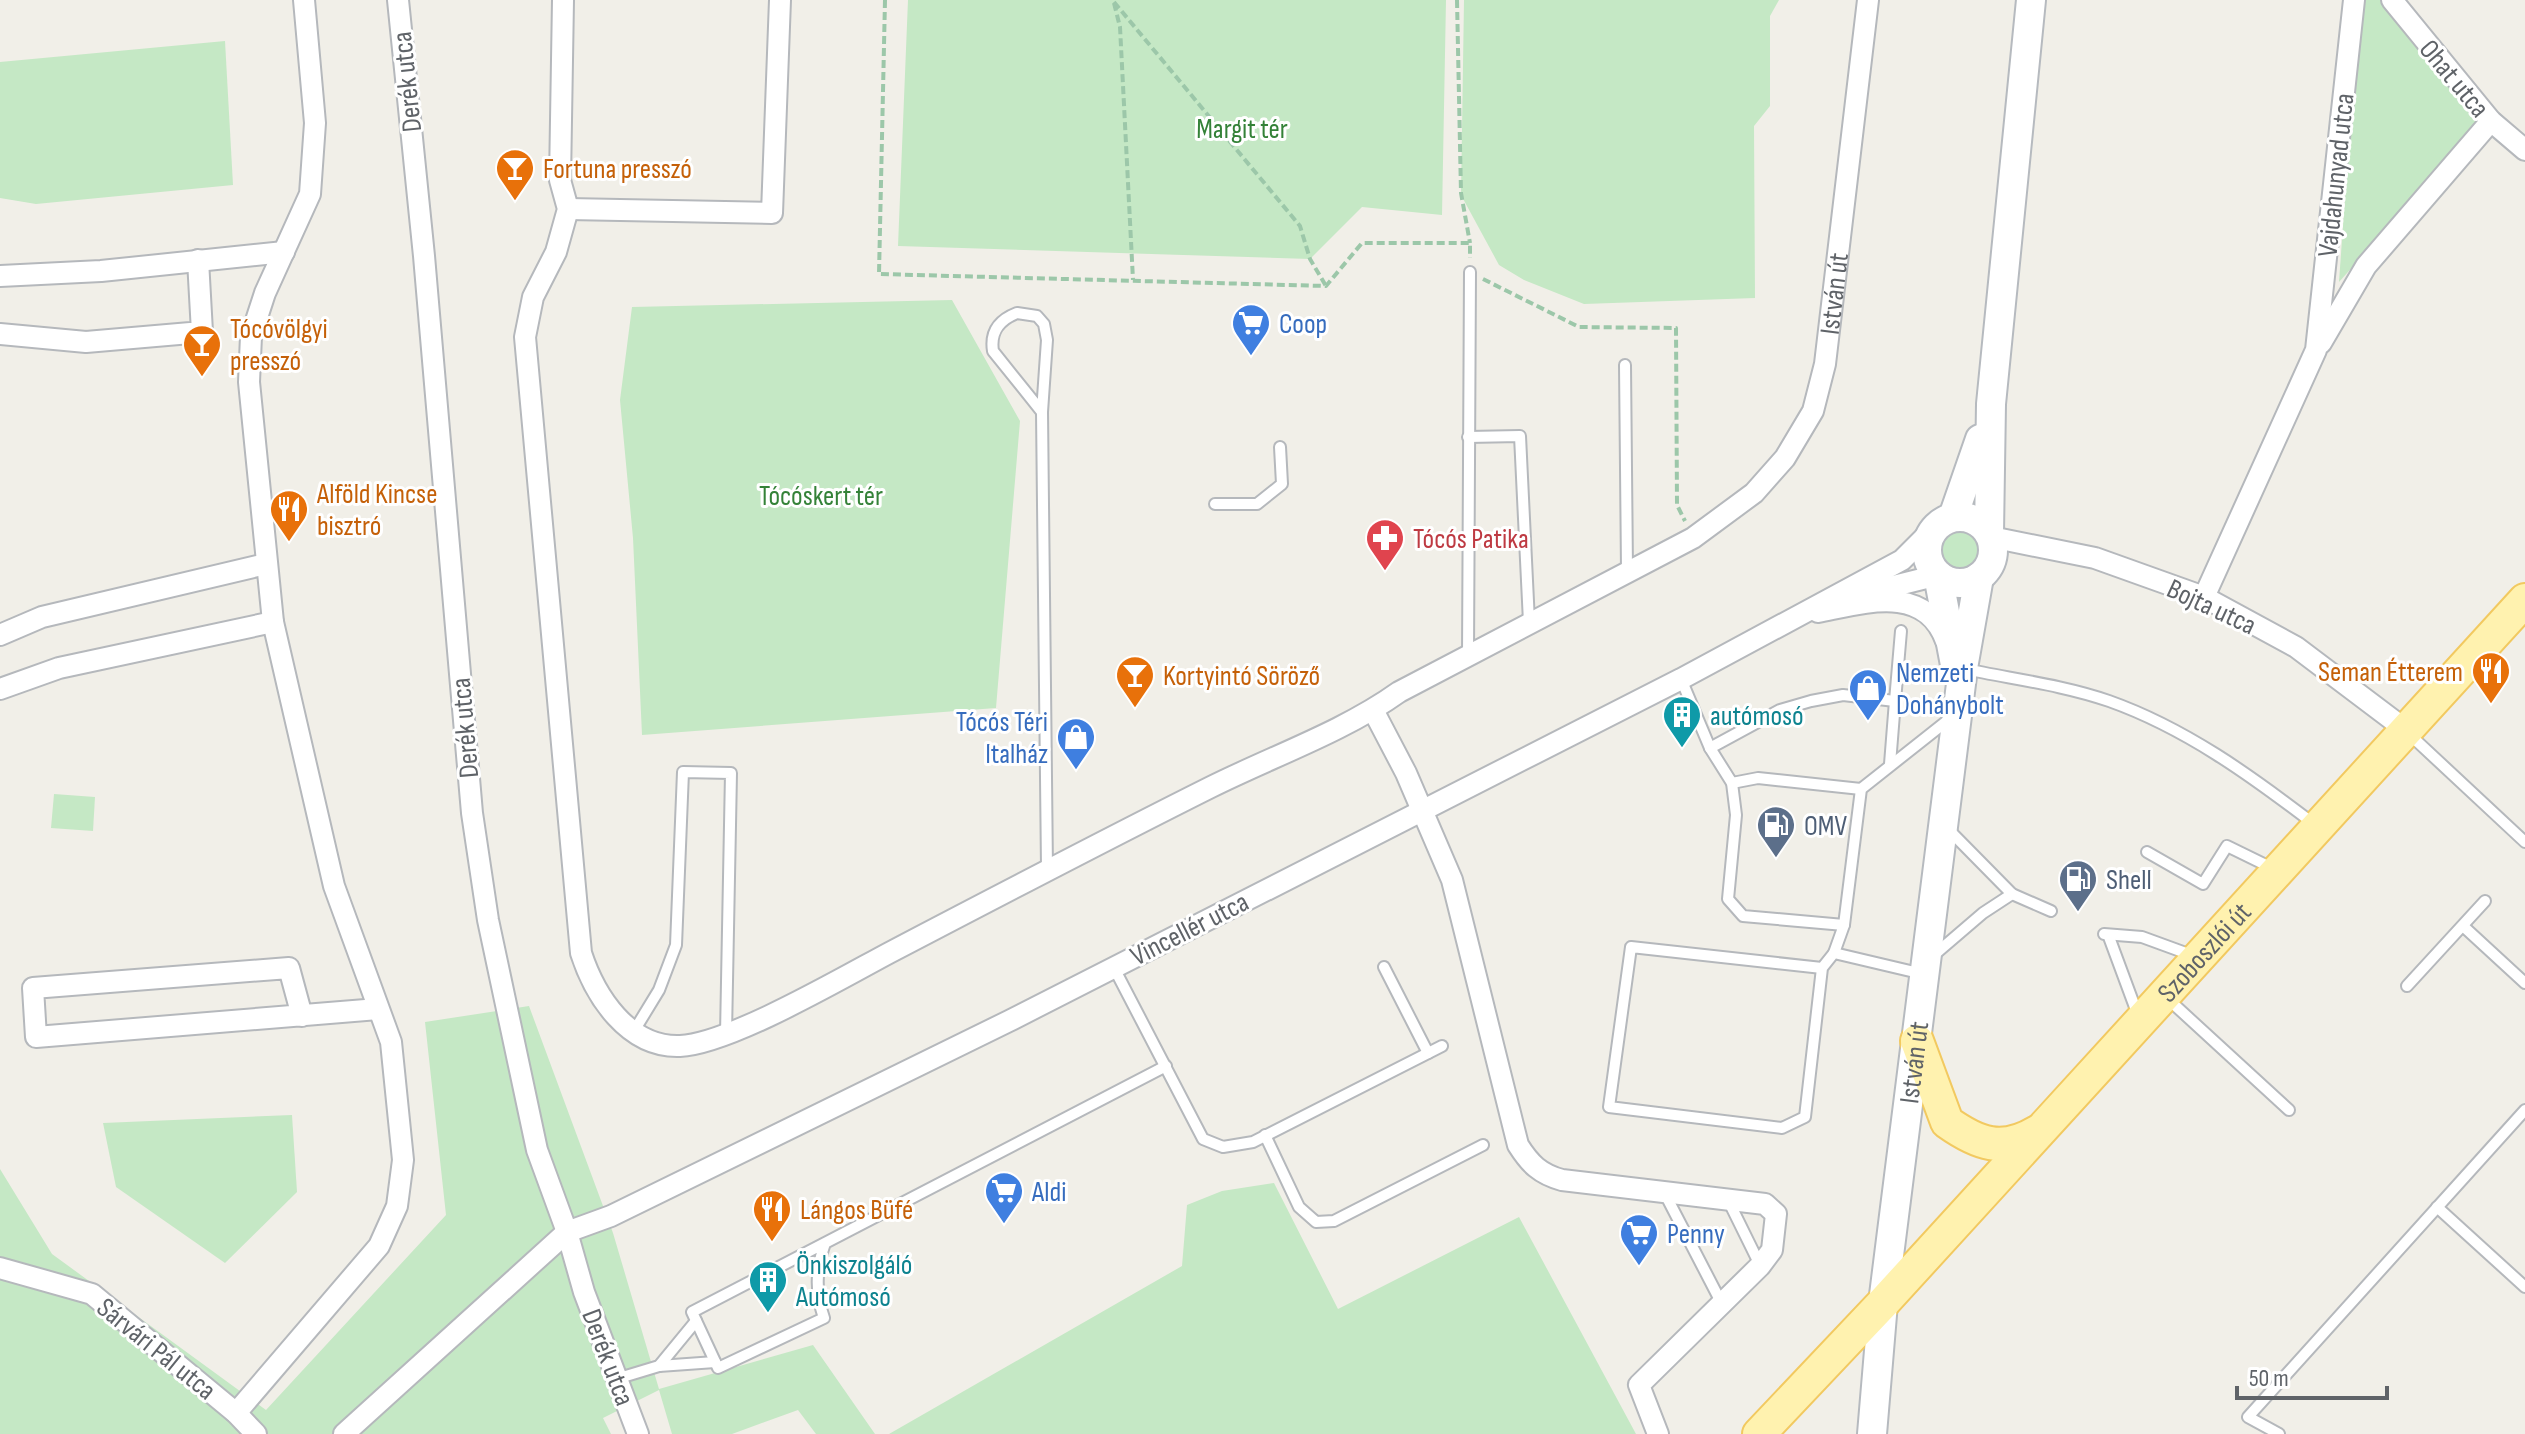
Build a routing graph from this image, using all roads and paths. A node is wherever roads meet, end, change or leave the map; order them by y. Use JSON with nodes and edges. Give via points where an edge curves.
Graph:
{"nodes":[{"id":1,"x":304,"y":0,"type":"edge"},
{"id":2,"x":398,"y":0,"type":"edge"},
{"id":3,"x":563,"y":0,"type":"edge"},
{"id":4,"x":780,"y":0,"type":"edge"},
{"id":5,"x":885,"y":0,"type":"edge"},
{"id":6,"x":1457,"y":0,"type":"edge"},
{"id":7,"x":1868,"y":0,"type":"edge"},
{"id":8,"x":2031,"y":0,"type":"edge"},
{"id":9,"x":2354,"y":0,"type":"edge"},
{"id":10,"x":2392,"y":0,"type":"edge"},
{"id":11,"x":1114,"y":1,"type":"edge"},
{"id":12,"x":2491,"y":121,"type":"junction"},
{"id":13,"x":2525,"y":150,"type":"edge"},
{"id":14,"x":568,"y":209,"type":"junction"},
{"id":15,"x":1470,"y":243,"type":"dead end"},
{"id":16,"x":284,"y":252,"type":"junction"},
{"id":17,"x":198,"y":260,"type":"junction"},
{"id":18,"x":1470,"y":272,"type":"dead end"},
{"id":19,"x":0,"y":276,"type":"edge"},
{"id":20,"x":1326,"y":286,"type":"dead end"},
{"id":21,"x":0,"y":334,"type":"edge"},
{"id":22,"x":2316,"y":350,"type":"junction"},
{"id":23,"x":1625,"y":365,"type":"dead end"},
{"id":24,"x":1991,"y":404,"type":"junction"},
{"id":25,"x":1042,"y":412,"type":"junction"},
{"id":26,"x":1468,"y":437,"type":"junction"},
{"id":27,"x":1280,"y":447,"type":"dead end"},
{"id":28,"x":1215,"y":504,"type":"dead end"},
{"id":29,"x":1943,"y":523,"type":"junction"},
{"id":30,"x":1990,"y":535,"type":"junction"},
{"id":31,"x":266,"y":564,"type":"junction"},
{"id":32,"x":1627,"y":570,"type":"junction"},
{"id":33,"x":1938,"y":575,"type":"junction"},
{"id":34,"x":1979,"y":577,"type":"junction"},
{"id":35,"x":2204,"y":597,"type":"junction"},
{"id":36,"x":2525,"y":600,"type":"edge"},
{"id":37,"x":1806,"y":614,"type":"junction"},
{"id":38,"x":273,"y":622,"type":"junction"},
{"id":39,"x":1529,"y":622,"type":"junction"},
{"id":40,"x":1901,"y":631,"type":"dead end"},
{"id":41,"x":0,"y":635,"type":"edge"},
{"id":42,"x":1468,"y":655,"type":"junction"},
{"id":43,"x":1681,"y":679,"type":"junction"},
{"id":44,"x":0,"y":689,"type":"edge"},
{"id":45,"x":1961,"y":691,"type":"junction"},
{"id":46,"x":1895,"y":701,"type":"junction"},
{"id":47,"x":1373,"y":710,"type":"junction"},
{"id":48,"x":2406,"y":730,"type":"junction"},
{"id":49,"x":1710,"y":748,"type":"junction"},
{"id":50,"x":1890,"y":764,"type":"junction"},
{"id":51,"x":1732,"y":783,"type":"junction"},
{"id":52,"x":1861,"y":789,"type":"junction"},
{"id":53,"x":1423,"y":809,"type":"junction"},
{"id":54,"x":1945,"y":827,"type":"junction"},
{"id":55,"x":2318,"y":827,"type":"junction"},
{"id":56,"x":2525,"y":842,"type":"edge"},
{"id":57,"x":2147,"y":852,"type":"dead end"},
{"id":58,"x":1047,"y":871,"type":"junction"},
{"id":59,"x":2277,"y":871,"type":"junction"},
{"id":60,"x":2012,"y":894,"type":"junction"},
{"id":61,"x":2485,"y":901,"type":"dead end"},
{"id":62,"x":2051,"y":911,"type":"dead end"},
{"id":63,"x":1844,"y":925,"type":"junction"},
{"id":64,"x":2463,"y":926,"type":"junction"},
{"id":65,"x":1834,"y":953,"type":"junction"},
{"id":66,"x":2198,"y":958,"type":"junction"},
{"id":67,"x":1113,"y":966,"type":"junction"},
{"id":68,"x":1384,"y":967,"type":"dead end"},
{"id":69,"x":1822,"y":968,"type":"junction"},
{"id":70,"x":1926,"y":968,"type":"junction"},
{"id":71,"x":2525,"y":983,"type":"edge"},
{"id":72,"x":2407,"y":986,"type":"dead end"},
{"id":73,"x":2164,"y":995,"type":"junction"},
{"id":74,"x":378,"y":1009,"type":"junction"},
{"id":75,"x":302,"y":1016,"type":"junction"},
{"id":76,"x":2140,"y":1022,"type":"junction"},
{"id":77,"x":634,"y":1031,"type":"junction"},
{"id":78,"x":726,"y":1034,"type":"junction"},
{"id":79,"x":1917,"y":1041,"type":"junction"},
{"id":80,"x":1442,"y":1046,"type":"dead end"},
{"id":81,"x":1428,"y":1053,"type":"junction"},
{"id":82,"x":1166,"y":1066,"type":"junction"},
{"id":83,"x":2289,"y":1110,"type":"dead end"},
{"id":84,"x":2525,"y":1110,"type":"edge"},
{"id":85,"x":2043,"y":1128,"type":"junction"},
{"id":86,"x":1265,"y":1135,"type":"junction"},
{"id":87,"x":1483,"y":1145,"type":"dead end"},
{"id":88,"x":1663,"y":1190,"type":"junction"},
{"id":89,"x":1727,"y":1199,"type":"junction"},
{"id":90,"x":2437,"y":1207,"type":"junction"},
{"id":91,"x":567,"y":1232,"type":"junction"},
{"id":92,"x":825,"y":1243,"type":"junction"},
{"id":93,"x":1760,"y":1266,"type":"junction"},
{"id":94,"x":0,"y":1268,"type":"edge"},
{"id":95,"x":2525,"y":1287,"type":"edge"},
{"id":96,"x":1883,"y":1303,"type":"junction"},
{"id":97,"x":1722,"y":1304,"type":"junction"},
{"id":98,"x":696,"y":1321,"type":"junction"},
{"id":99,"x":715,"y":1362,"type":"junction"},
{"id":100,"x":659,"y":1366,"type":"junction"},
{"id":101,"x":616,"y":1379,"type":"junction"},
{"id":102,"x":236,"y":1413,"type":"junction"},
{"id":103,"x":1760,"y":1431,"type":"edge"},
{"id":104,"x":256,"y":1434,"type":"edge"},
{"id":105,"x":344,"y":1434,"type":"edge"},
{"id":106,"x":638,"y":1434,"type":"edge"},
{"id":107,"x":1658,"y":1434,"type":"edge"},
{"id":108,"x":1872,"y":1434,"type":"edge"},
{"id":109,"x":2279,"y":1434,"type":"edge"}],
"edges":[{"from":1,"to":16,"type":"street","via":[[315,123],[310,194]]},
{"from":2,"to":91,"type":"street","name":"Derék utca","via":[[472,813],[511,1040],[537,1150]]},
{"from":3,"to":14,"type":"street","via":[[560,180]]},
{"from":4,"to":14,"type":"street","via":[[772,213]]},
{"from":5,"to":11,"type":"path","via":[[879,274],[1133,280],[1120,27]]},
{"from":6,"to":15,"type":"path","via":[[1461,193]]},
{"from":7,"to":32,"type":"street","name":"István út","via":[[1825,364],[1813,411],[1785,458],[1754,493],[1693,538]]},
{"from":8,"to":24,"type":"street"},
{"from":9,"to":22,"type":"street","name":"Vajdahunyad utca"},
{"from":10,"to":12,"type":"street","name":"Ohat utca"},
{"from":11,"to":20,"type":"path","via":[[1300,226]]},
{"from":12,"to":13,"type":"street","name":"Ohat utca"},
{"from":12,"to":22,"type":"street","name":"Vajdahunyad utca","via":[[2366,266]]},
{"from":14,"to":77,"type":"street","via":[[556,252],[533,297],[525,337],[581,953],[601,999]]},
{"from":16,"to":17,"type":"street"},
{"from":16,"to":31,"type":"street","via":[[251,336],[249,382]]},
{"from":17,"to":19,"type":"street"},
{"from":17,"to":21,"type":"street","via":[[202,332],[86,342]]},
{"from":18,"to":26,"type":"lane"},
{"from":22,"to":35,"type":"street","name":"Vajdahunyad utca"},
{"from":23,"to":32,"type":"lane"},
{"from":24,"to":29,"type":"street"},
{"from":24,"to":30,"type":"street"},
{"from":25,"to":25,"type":"lane","via":[[1047,333],[1037,316],[1017,313],[999,323],[991,341],[993,351]]},
{"from":25,"to":58,"type":"lane"},
{"from":26,"to":39,"type":"lane","via":[[1520,436]]},
{"from":26,"to":42,"type":"lane"},
{"from":27,"to":28,"type":"lane","via":[[1282,484],[1257,504]]},
{"from":29,"to":30,"type":"street","via":[[1973,519]]},
{"from":29,"to":33,"type":"street","via":[[1926,553]]},
{"from":29,"to":37,"type":"street","name":"Vincellér utca","via":[[1902,560]]},
{"from":30,"to":34,"type":"street","via":[[1992,559]]},
{"from":30,"to":35,"type":"street","name":"Bojta utca","via":[[2095,558]]},
{"from":31,"to":38,"type":"street"},
{"from":31,"to":41,"type":"street","via":[[42,617]]},
{"from":32,"to":39,"type":"street"},
{"from":33,"to":34,"type":"street","via":[[1962,584]]},
{"from":33,"to":37,"type":"street","name":"Vincellér utca"},
{"from":33,"to":45,"type":"street","name":"István út"},
{"from":34,"to":45,"type":"street","name":"István út"},
{"from":35,"to":48,"type":"street","name":"Bojta utca","via":[[2296,647]]},
{"from":36,"to":48,"type":"main road","name":"Szoboszlói út"},
{"from":37,"to":43,"type":"street","name":"Vincellér utca"},
{"from":37,"to":45,"type":"street","via":[[1880,600],[1912,604],[1942,629]]},
{"from":38,"to":44,"type":"street","via":[[59,668]]},
{"from":38,"to":74,"type":"street","via":[[334,886]]},
{"from":39,"to":42,"type":"street"},
{"from":40,"to":46,"type":"lane"},
{"from":42,"to":47,"type":"street"},
{"from":43,"to":49,"type":"lane"},
{"from":43,"to":53,"type":"street","name":"Vincellér utca"},
{"from":45,"to":50,"type":"lane"},
{"from":45,"to":54,"type":"street","name":"István út"},
{"from":45,"to":55,"type":"lane","via":[[2079,692],[2145,716],[2240,767]]},
{"from":46,"to":49,"type":"lane","via":[[1843,695],[1811,701],[1780,710]]},
{"from":46,"to":50,"type":"lane"},
{"from":47,"to":53,"type":"street"},
{"from":47,"to":58,"type":"street"},
{"from":48,"to":55,"type":"main road","name":"Szoboszlói út"},
{"from":48,"to":56,"type":"lane"},
{"from":49,"to":51,"type":"lane"},
{"from":50,"to":52,"type":"lane"},
{"from":51,"to":52,"type":"lane","via":[[1758,778]]},
{"from":51,"to":63,"type":"lane","via":[[1736,815],[1728,899],[1743,916]]},
{"from":52,"to":63,"type":"lane"},
{"from":53,"to":67,"type":"street","name":"Vincellér utca"},
{"from":53,"to":88,"type":"street","via":[[1452,880],[1518,1145],[1545,1176]]},
{"from":54,"to":60,"type":"lane"},
{"from":54,"to":70,"type":"street","name":"István út"},
{"from":55,"to":59,"type":"main road","name":"Szoboszlói út"},
{"from":57,"to":59,"type":"lane","via":[[2203,884],[2227,846]]},
{"from":58,"to":78,"type":"street"},
{"from":59,"to":66,"type":"main road","name":"Szoboszlói út"},
{"from":60,"to":62,"type":"lane"},
{"from":60,"to":70,"type":"lane","via":[[1983,913]]},
{"from":61,"to":64,"type":"lane"},
{"from":63,"to":65,"type":"lane"},
{"from":64,"to":71,"type":"lane"},
{"from":64,"to":72,"type":"lane"},
{"from":65,"to":69,"type":"lane"},
{"from":65,"to":70,"type":"lane"},
{"from":66,"to":73,"type":"main road","name":"Szoboszlói út"},
{"from":66,"to":76,"type":"lane","via":[[2142,937],[2107,936]]},
{"from":67,"to":82,"type":"lane"},
{"from":67,"to":91,"type":"street","name":"Vincellér utca","via":[[685,1181]]},
{"from":68,"to":81,"type":"lane"},
{"from":69,"to":69,"type":"lane","via":[[1805,1117],[1793,1125],[1782,1128],[1609,1107],[1631,947]]},
{"from":70,"to":79,"type":"street","name":"István út"},
{"from":73,"to":76,"type":"main road","name":"Szoboszlói út"},
{"from":73,"to":83,"type":"lane"},
{"from":74,"to":75,"type":"street"},
{"from":74,"to":102,"type":"street","via":[[391,1042],[403,1160],[397,1206],[379,1246]]},
{"from":75,"to":75,"type":"street","via":[[36,1037],[33,988],[289,968]]},
{"from":76,"to":85,"type":"main road","name":"Szoboszlói út"},
{"from":77,"to":78,"type":"street","via":[[678,1046]]},
{"from":77,"to":78,"type":"lane","via":[[659,990],[676,945],[683,772],[731,773]]},
{"from":79,"to":85,"type":"main road","via":[[1947,1122],[1969,1137],[2007,1146]]},
{"from":79,"to":96,"type":"street","name":"István út"},
{"from":80,"to":81,"type":"lane"},
{"from":81,"to":86,"type":"lane"},
{"from":82,"to":86,"type":"lane","via":[[1203,1139],[1231,1146]]},
{"from":82,"to":92,"type":"lane"},
{"from":84,"to":90,"type":"lane"},
{"from":85,"to":96,"type":"main road","name":"Szoboszlói út"},
{"from":86,"to":87,"type":"lane","via":[[1299,1207],[1316,1222],[1334,1221]]},
{"from":88,"to":89,"type":"street"},
{"from":88,"to":97,"type":"lane"},
{"from":89,"to":93,"type":"lane"},
{"from":89,"to":93,"type":"street","via":[[1765,1204],[1776,1214],[1772,1250]]},
{"from":90,"to":95,"type":"lane"},
{"from":90,"to":109,"type":"lane","via":[[2248,1417]]},
{"from":91,"to":101,"type":"street","name":"Derék utca"},
{"from":91,"to":105,"type":"street"},
{"from":92,"to":98,"type":"lane","via":[[692,1312]]},
{"from":92,"to":99,"type":"lane","via":[[818,1264],[824,1318],[718,1368]]},
{"from":93,"to":97,"type":"street"},
{"from":94,"to":102,"type":"street","name":"Sárvári Pál utca","via":[[92,1294]]},
{"from":96,"to":103,"type":"main road","name":"Szoboszlói út"},
{"from":96,"to":108,"type":"street","name":"István út"},
{"from":97,"to":107,"type":"street","via":[[1639,1385]]},
{"from":98,"to":99,"type":"lane"},
{"from":98,"to":100,"type":"lane"},
{"from":99,"to":100,"type":"lane"},
{"from":100,"to":101,"type":"lane"},
{"from":101,"to":106,"type":"street","name":"Derék utca"},
{"from":102,"to":104,"type":"street","name":"Sárvári Pál utca"}]}
